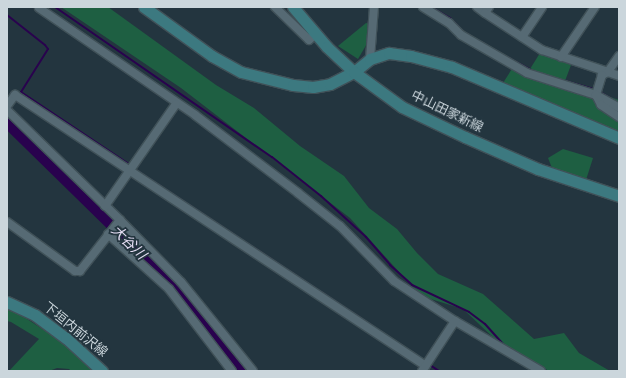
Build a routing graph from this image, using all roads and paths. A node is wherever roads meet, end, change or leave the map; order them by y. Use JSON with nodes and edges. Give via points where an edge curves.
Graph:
{"nodes":[{"id":1,"x":144,"y":7,"type":"edge"},
{"id":2,"x":275,"y":7,"type":"edge"},
{"id":3,"x":293,"y":7,"type":"edge"},
{"id":4,"x":374,"y":7,"type":"edge"},
{"id":5,"x":423,"y":7,"type":"edge"},
{"id":6,"x":477,"y":7,"type":"edge"},
{"id":7,"x":542,"y":7,"type":"edge"},
{"id":8,"x":595,"y":7,"type":"edge"},
{"id":9,"x":39,"y":8,"type":"dead end"},
{"id":10,"x":487,"y":10,"type":"edge"},
{"id":11,"x":316,"y":34,"type":"junction"},
{"id":12,"x":522,"y":37,"type":"junction"},
{"id":13,"x":619,"y":56,"type":"edge"},
{"id":14,"x":561,"y":57,"type":"junction"},
{"id":15,"x":370,"y":59,"type":"junction"},
{"id":16,"x":354,"y":72,"type":"junction"},
{"id":17,"x":608,"y":72,"type":"junction"},
{"id":18,"x":619,"y":76,"type":"edge"},
{"id":19,"x":596,"y":95,"type":"junction"},
{"id":20,"x":176,"y":104,"type":"junction"},
{"id":21,"x":7,"y":106,"type":"edge"},
{"id":22,"x":619,"y":108,"type":"edge"},
{"id":23,"x":7,"y":110,"type":"edge"},
{"id":24,"x":619,"y":117,"type":"edge"},
{"id":25,"x":619,"y":138,"type":"edge"},
{"id":26,"x":129,"y":170,"type":"junction"},
{"id":27,"x":619,"y":196,"type":"edge"},
{"id":28,"x":106,"y":206,"type":"junction"},
{"id":29,"x":120,"y":220,"type":"junction"},
{"id":30,"x":7,"y":222,"type":"edge"},
{"id":31,"x":108,"y":234,"type":"junction"},
{"id":32,"x":7,"y":302,"type":"edge"},
{"id":33,"x":455,"y":321,"type":"junction"},
{"id":34,"x":424,"y":368,"type":"edge"},
{"id":35,"x":102,"y":371,"type":"edge"},
{"id":36,"x":232,"y":371,"type":"edge"},
{"id":37,"x":253,"y":371,"type":"edge"},
{"id":38,"x":541,"y":371,"type":"edge"}],
"edges":[{"from":1,"to":16,"type":"street","via":[[212,56],[241,72],[312,87],[330,84]]},
{"from":2,"to":11,"type":"street","via":[[309,40]]},
{"from":3,"to":11,"type":"street","name":"中山田家新線"},
{"from":4,"to":15,"type":"street"},
{"from":5,"to":19,"type":"street","via":[[461,35],[527,73]]},
{"from":6,"to":10,"type":"street"},
{"from":7,"to":12,"type":"street"},
{"from":8,"to":14,"type":"street"},
{"from":9,"to":20,"type":"street"},
{"from":10,"to":12,"type":"street"},
{"from":11,"to":16,"type":"street","name":"中山田家新線"},
{"from":12,"to":14,"type":"street","via":[[542,50]]},
{"from":13,"to":17,"type":"street"},
{"from":14,"to":17,"type":"street"},
{"from":15,"to":16,"type":"street"},
{"from":15,"to":25,"type":"street","via":[[389,53],[452,67]]},
{"from":16,"to":27,"type":"street","name":"中山田家新線","via":[[402,107],[451,131],[538,169]]},
{"from":17,"to":18,"type":"street"},
{"from":17,"to":19,"type":"street","via":[[602,75]]},
{"from":19,"to":22,"type":"street"},
{"from":19,"to":24,"type":"street","via":[[602,105]]},
{"from":20,"to":26,"type":"street"},
{"from":20,"to":33,"type":"street","via":[[195,115],[340,226],[394,281]]},
{"from":21,"to":26,"type":"street","via":[[15,95]]},
{"from":23,"to":28,"type":"street"},
{"from":26,"to":28,"type":"street"},
{"from":26,"to":34,"type":"street"},
{"from":28,"to":29,"type":"street"},
{"from":29,"to":31,"type":"street"},
{"from":29,"to":37,"type":"street","via":[[181,282]]},
{"from":30,"to":31,"type":"street","via":[[75,271],[80,271]]},
{"from":31,"to":36,"type":"street","via":[[169,289]]},
{"from":32,"to":35,"type":"street","name":"下垣内前沢線","via":[[35,315],[66,338]]},
{"from":33,"to":34,"type":"street"},
{"from":33,"to":38,"type":"street"}]}
